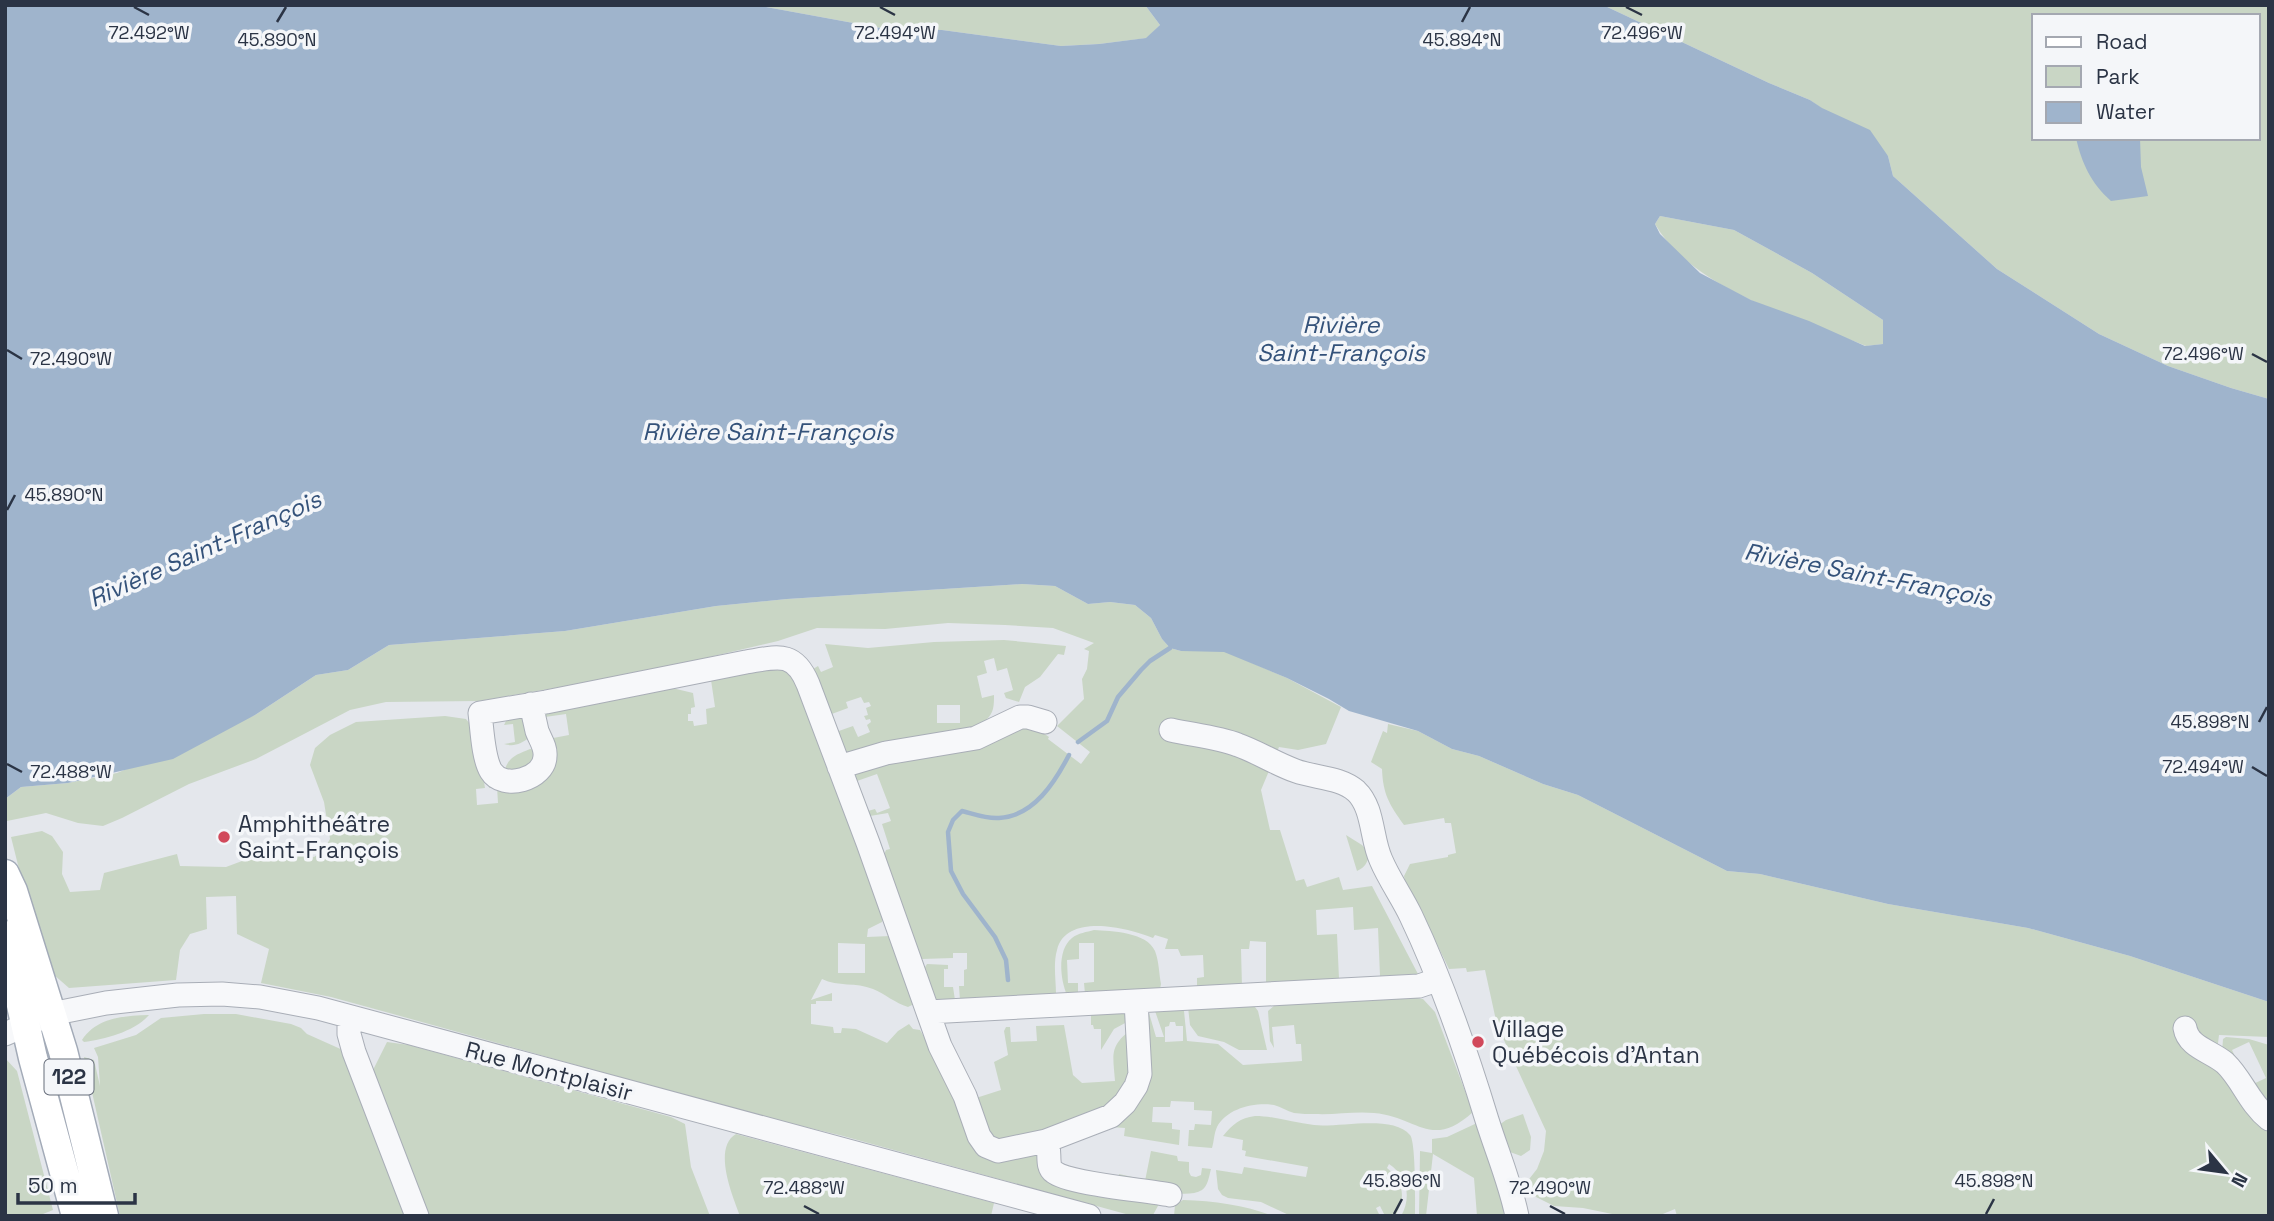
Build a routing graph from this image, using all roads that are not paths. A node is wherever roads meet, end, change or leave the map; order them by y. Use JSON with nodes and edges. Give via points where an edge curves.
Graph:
{"nodes":[{"id":1,"x":531,"y":704,"type":"dead end"},
{"id":2,"x":1045,"y":722,"type":"dead end"},
{"id":3,"x":1171,"y":730,"type":"dead end"},
{"id":4,"x":839,"y":767,"type":"junction"},
{"id":5,"x":5,"y":874,"type":"edge"},
{"id":6,"x":5,"y":934,"type":"edge"},
{"id":7,"x":1437,"y":980,"type":"junction"},
{"id":8,"x":1136,"y":1001,"type":"junction"},
{"id":9,"x":928,"y":1012,"type":"junction"},
{"id":10,"x":51,"y":1014,"type":"junction"},
{"id":11,"x":349,"y":1017,"type":"junction"},
{"id":12,"x":2185,"y":1028,"type":"dead end"},
{"id":13,"x":15,"y":1029,"type":"edge"},
{"id":14,"x":2269,"y":1119,"type":"edge"},
{"id":15,"x":1046,"y":1141,"type":"junction"},
{"id":16,"x":1170,"y":1195,"type":"dead end"},
{"id":17,"x":76,"y":1216,"type":"edge"},
{"id":18,"x":104,"y":1216,"type":"edge"},
{"id":19,"x":416,"y":1216,"type":"edge"},
{"id":20,"x":1089,"y":1216,"type":"edge"},
{"id":21,"x":1517,"y":1216,"type":"edge"}],
"edges":[{"from":1,"to":4,"type":"street","via":[[788,658],[800,667]]},
{"from":2,"to":4,"type":"street","via":[[1020,717],[976,738],[886,753]]},
{"from":3,"to":7,"type":"street","via":[[1235,743],[1291,769],[1332,779],[1356,791],[1369,815],[1381,860],[1411,916]]},
{"from":4,"to":9,"type":"street"},
{"from":5,"to":10,"type":"main road","number":"122"},
{"from":6,"to":13,"type":"main road"},
{"from":7,"to":8,"type":"street","via":[[1419,986]]},
{"from":7,"to":21,"type":"street","via":[[1476,1081]]},
{"from":8,"to":9,"type":"street"},
{"from":8,"to":15,"type":"street","via":[[1140,1074],[1136,1086],[1111,1116]]},
{"from":9,"to":15,"type":"street","via":[[986,1146],[998,1151]]},
{"from":10,"to":11,"type":"street","name":"Rue Montplaisir","via":[[141,998],[203,993],[267,998]]},
{"from":10,"to":13,"type":"street","name":"Rue Montplaisir"},
{"from":10,"to":18,"type":"main road","number":"122"},
{"from":11,"to":19,"type":"street","via":[[354,1052]]},
{"from":11,"to":20,"type":"street","name":"Rue Montplaisir"},
{"from":12,"to":14,"type":"street","via":[[2193,1044],[2231,1070],[2249,1099]]},
{"from":13,"to":17,"type":"main road"},
{"from":15,"to":16,"type":"street","via":[[1049,1166],[1060,1175]]}]}
